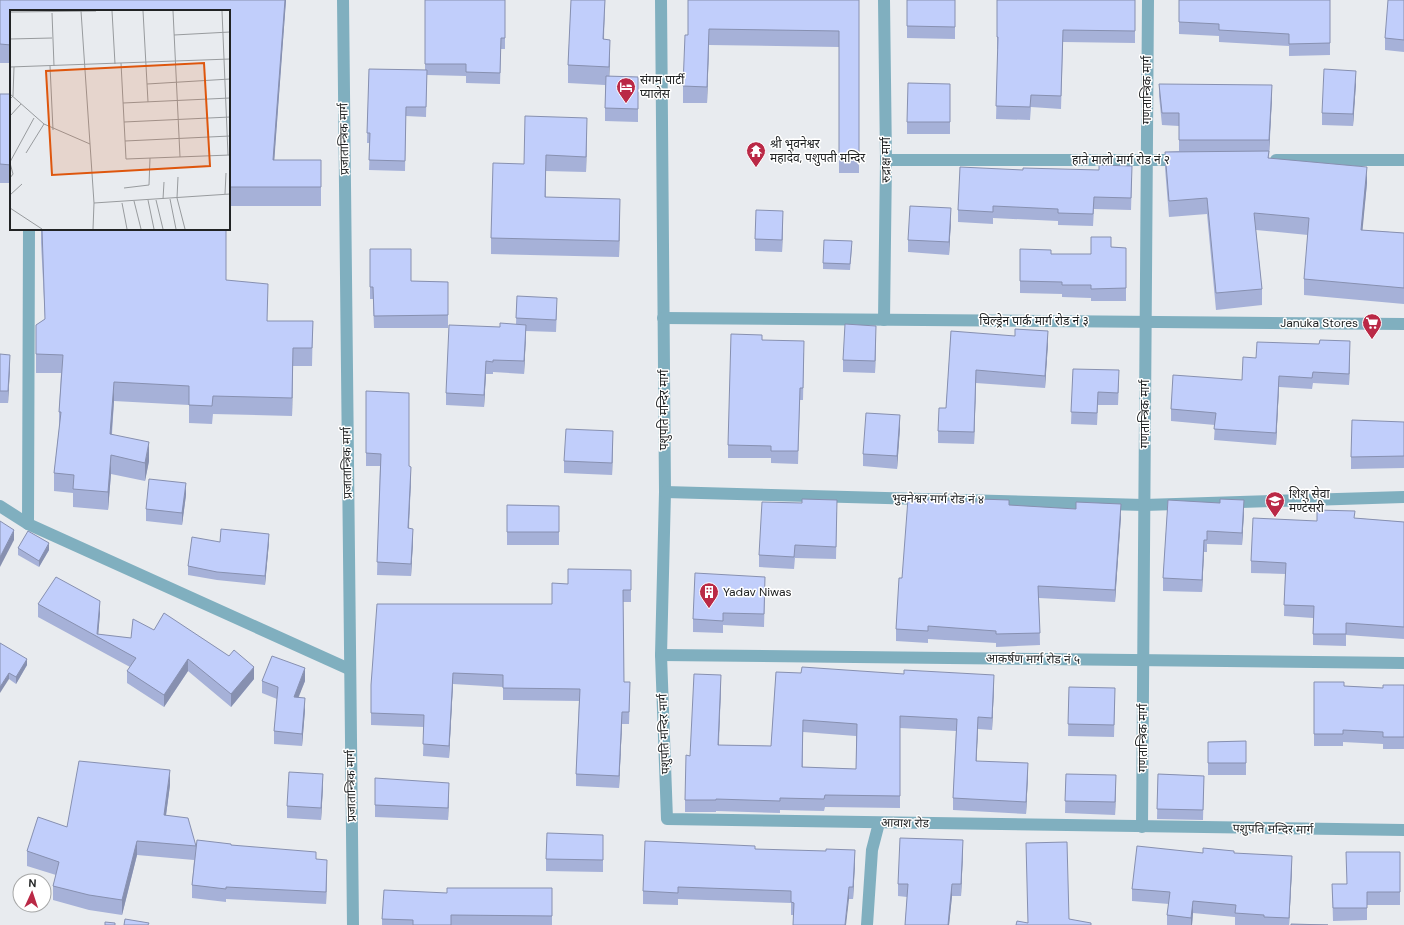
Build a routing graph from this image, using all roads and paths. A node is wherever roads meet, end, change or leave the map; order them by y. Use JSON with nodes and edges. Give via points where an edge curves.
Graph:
{"nodes":[{"id":1,"x":343,"y":0,"type":"edge"},
{"id":2,"x":661,"y":0,"type":"edge"},
{"id":3,"x":884,"y":0,"type":"edge"},
{"id":4,"x":1148,"y":0,"type":"edge"},
{"id":5,"x":886,"y":160,"type":"junction"},
{"id":6,"x":1147,"y":160,"type":"junction"},
{"id":7,"x":1194,"y":160,"type":"edge"},
{"id":8,"x":1264,"y":160,"type":"edge"},
{"id":9,"x":1404,"y":160,"type":"edge"},
{"id":10,"x":29,"y":230,"type":"edge"},
{"id":11,"x":663,"y":318,"type":"junction"},
{"id":12,"x":884,"y":320,"type":"junction"},
{"id":13,"x":1146,"y":322,"type":"junction"},
{"id":14,"x":1404,"y":324,"type":"edge"},
{"id":15,"x":664,"y":492,"type":"junction"},
{"id":16,"x":1404,"y":497,"type":"edge"},
{"id":17,"x":1144,"y":505,"type":"junction"},
{"id":18,"x":0,"y":506,"type":"edge"},
{"id":19,"x":28,"y":524,"type":"junction"},
{"id":20,"x":661,"y":655,"type":"junction"},
{"id":21,"x":1143,"y":660,"type":"junction"},
{"id":22,"x":1404,"y":663,"type":"edge"},
{"id":23,"x":349,"y":670,"type":"junction"},
{"id":24,"x":667,"y":819,"type":"joint"},
{"id":25,"x":879,"y":823,"type":"junction"},
{"id":26,"x":1142,"y":827,"type":"junction"},
{"id":27,"x":1404,"y":830,"type":"edge"},
{"id":28,"x":353,"y":925,"type":"edge"},
{"id":29,"x":867,"y":925,"type":"edge"}],
"edges":[{"from":1,"to":23,"type":"street","name":"प्रजातान्त्रिक मार्ग"},
{"from":2,"to":11,"type":"street","name":"पशुपति मन्दिर मार्ग"},
{"from":3,"to":5,"type":"street","name":"रुद्राक्ष मार्ग"},
{"from":4,"to":6,"type":"street","name":"गणतान्त्रिक मार्ग"},
{"from":5,"to":6,"type":"street","name":"हाते मालो मार्ग रोड नं २"},
{"from":5,"to":12,"type":"street","name":"रुद्राक्ष मार्ग"},
{"from":6,"to":7,"type":"street","name":"हाते मालो मार्ग रोड नं २"},
{"from":6,"to":13,"type":"street","name":"गणतान्त्रिक मार्ग"},
{"from":8,"to":9,"type":"street"},
{"from":10,"to":19,"type":"street"},
{"from":11,"to":12,"type":"street","name":"चिल्ड्रेन पार्क मार्ग रोड नं ३"},
{"from":11,"to":15,"type":"street","name":"पशुपति मन्दिर मार्ग"},
{"from":12,"to":13,"type":"street","name":"चिल्ड्रेन पार्क मार्ग रोड नं ३"},
{"from":13,"to":14,"type":"street","name":"चिल्ड्रेन पार्क मार्ग रोड नं ३"},
{"from":13,"to":17,"type":"street","name":"गणतान्त्रिक मार्ग"},
{"from":15,"to":17,"type":"street","name":"भुवनेश्वर मार्ग रोड नं ४"},
{"from":15,"to":20,"type":"street","name":"पशुपति मन्दिर मार्ग"},
{"from":16,"to":17,"type":"street","name":"भुवनेश्वर मार्ग रोड नं ४"},
{"from":17,"to":21,"type":"street","name":"गणतान्त्रिक मार्ग"},
{"from":18,"to":19,"type":"street"},
{"from":19,"to":23,"type":"street"},
{"from":20,"to":21,"type":"street","name":"आकर्षण मार्ग रोड नं ५"},
{"from":20,"to":24,"type":"street","name":"पशुपति मन्दिर मार्ग"},
{"from":21,"to":22,"type":"street","name":"आकर्षण मार्ग रोड नं ५"},
{"from":21,"to":26,"type":"street","name":"गणतान्त्रिक मार्ग"},
{"from":23,"to":28,"type":"street","name":"प्रजातान्त्रिक मार्ग"},
{"from":24,"to":25,"type":"street","name":"आवाश रोड"},
{"from":25,"to":26,"type":"street","name":"आवाश रोड"},
{"from":25,"to":29,"type":"street","via":[[872,850]]},
{"from":26,"to":27,"type":"street","name":"पशुपति मन्दिर मार्ग"}]}
